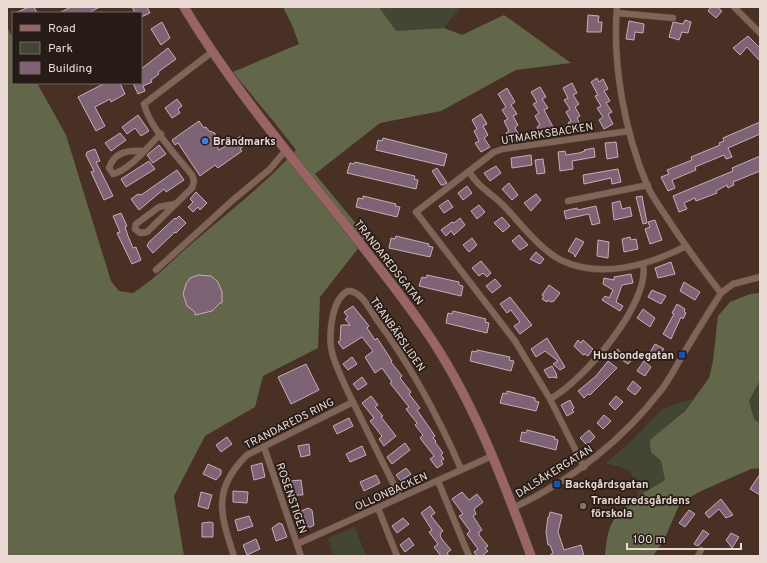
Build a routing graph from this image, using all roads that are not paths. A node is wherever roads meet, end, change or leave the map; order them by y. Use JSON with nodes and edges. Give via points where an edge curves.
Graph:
{"nodes":[{"id":1,"x":184,"y":7,"type":"edge"},
{"id":2,"x":734,"y":7,"type":"edge"},
{"id":3,"x":617,"y":10,"type":"edge"},
{"id":4,"x":673,"y":18,"type":"dead end"},
{"id":5,"x":760,"y":33,"type":"edge"},
{"id":6,"x":212,"y":52,"type":"junction"},
{"id":7,"x":629,"y":131,"type":"junction"},
{"id":8,"x":161,"y":134,"type":"junction"},
{"id":9,"x":286,"y":150,"type":"junction"},
{"id":10,"x":143,"y":151,"type":"junction"},
{"id":11,"x":469,"y":171,"type":"junction"},
{"id":12,"x":648,"y":185,"type":"junction"},
{"id":13,"x":568,"y":201,"type":"dead end"},
{"id":14,"x":176,"y":204,"type":"junction"},
{"id":15,"x":686,"y":246,"type":"junction"},
{"id":16,"x":643,"y":264,"type":"junction"},
{"id":17,"x":156,"y":270,"type":"dead end"},
{"id":18,"x":760,"y":277,"type":"edge"},
{"id":19,"x":721,"y":293,"type":"junction"},
{"id":20,"x":550,"y":399,"type":"junction"},
{"id":21,"x":353,"y":402,"type":"junction"},
{"id":22,"x":264,"y":447,"type":"junction"},
{"id":23,"x":492,"y":456,"type":"junction"},
{"id":24,"x":584,"y":467,"type":"junction"},
{"id":25,"x":461,"y":469,"type":"junction"},
{"id":26,"x":438,"y":481,"type":"junction"},
{"id":27,"x":400,"y":497,"type":"junction"},
{"id":28,"x":378,"y":508,"type":"junction"},
{"id":29,"x":513,"y":508,"type":"junction"},
{"id":30,"x":298,"y":544,"type":"junction"},
{"id":31,"x":234,"y":556,"type":"edge"},
{"id":32,"x":302,"y":556,"type":"edge"},
{"id":33,"x":397,"y":556,"type":"edge"},
{"id":34,"x":469,"y":556,"type":"edge"},
{"id":35,"x":531,"y":556,"type":"edge"}],
"edges":[{"from":1,"to":6,"type":"street","name":"TRANDAREDSGATAN"},
{"from":2,"to":5,"type":"street"},
{"from":3,"to":4,"type":"street"},
{"from":3,"to":7,"type":"street","via":[[618,56]]},
{"from":6,"to":8,"type":"street","via":[[144,104]]},
{"from":6,"to":9,"type":"street","name":"TRANDAREDSGATAN"},
{"from":7,"to":11,"type":"street","name":"UTMARKSBACKEN","via":[[503,149],[494,152]]},
{"from":7,"to":12,"type":"street"},
{"from":8,"to":10,"type":"street"},
{"from":8,"to":14,"type":"street","via":[[194,181],[192,188]]},
{"from":9,"to":17,"type":"street","via":[[270,169]]},
{"from":9,"to":23,"type":"street","name":"TRANDAREDSGATAN","via":[[425,329],[476,418]]},
{"from":10,"to":10,"type":"street","via":[[120,172],[112,174],[109,168],[111,162],[129,150]]},
{"from":11,"to":16,"type":"street","via":[[475,183],[496,197],[547,250],[562,261],[599,270]]},
{"from":11,"to":20,"type":"street","name":"UTMARKSBACKEN","via":[[416,212],[515,341]]},
{"from":12,"to":13,"type":"street"},
{"from":12,"to":15,"type":"street"},
{"from":14,"to":14,"type":"street","via":[[148,232],[140,233],[135,229],[136,224],[159,207]]},
{"from":15,"to":16,"type":"street"},
{"from":15,"to":19,"type":"street"},
{"from":16,"to":20,"type":"street","via":[[645,272],[640,290],[630,312],[610,342],[581,376]]},
{"from":18,"to":19,"type":"street","name":"DALSÅKERGATAN","via":[[733,284]]},
{"from":19,"to":24,"type":"street","name":"DALSÅKERGATAN","via":[[663,388],[637,420]]},
{"from":20,"to":24,"type":"street"},
{"from":21,"to":22,"type":"street","name":"TRANDAREDS RING"},
{"from":21,"to":25,"type":"street","name":"TRANBÄRSLIDEN","via":[[335,362],[331,336],[337,305],[342,295],[351,291],[362,299],[419,382]]},
{"from":21,"to":27,"type":"street","name":"TRANBÄRSLIDEN"},
{"from":22,"to":30,"type":"street","name":"ROSENSTIGEN"},
{"from":22,"to":31,"type":"street","name":"TRANDAREDS RING","via":[[247,455],[234,468],[225,486],[222,503],[223,521]]},
{"from":23,"to":25,"type":"street","name":"OLLONBACKEN"},
{"from":23,"to":29,"type":"street","name":"TRANDAREDSGATAN"},
{"from":24,"to":29,"type":"street","name":"DALSÅKERGATAN","via":[[543,493]]},
{"from":25,"to":26,"type":"street","name":"OLLONBACKEN"},
{"from":26,"to":27,"type":"street","name":"OLLONBACKEN"},
{"from":26,"to":34,"type":"street"},
{"from":27,"to":28,"type":"street","name":"OLLONBACKEN"},
{"from":28,"to":30,"type":"street","name":"OLLONBACKEN"},
{"from":28,"to":33,"type":"street"},
{"from":29,"to":35,"type":"street","name":"TRANDAREDSGATAN"},
{"from":30,"to":32,"type":"street","name":"ROSENSTIGEN"}]}
